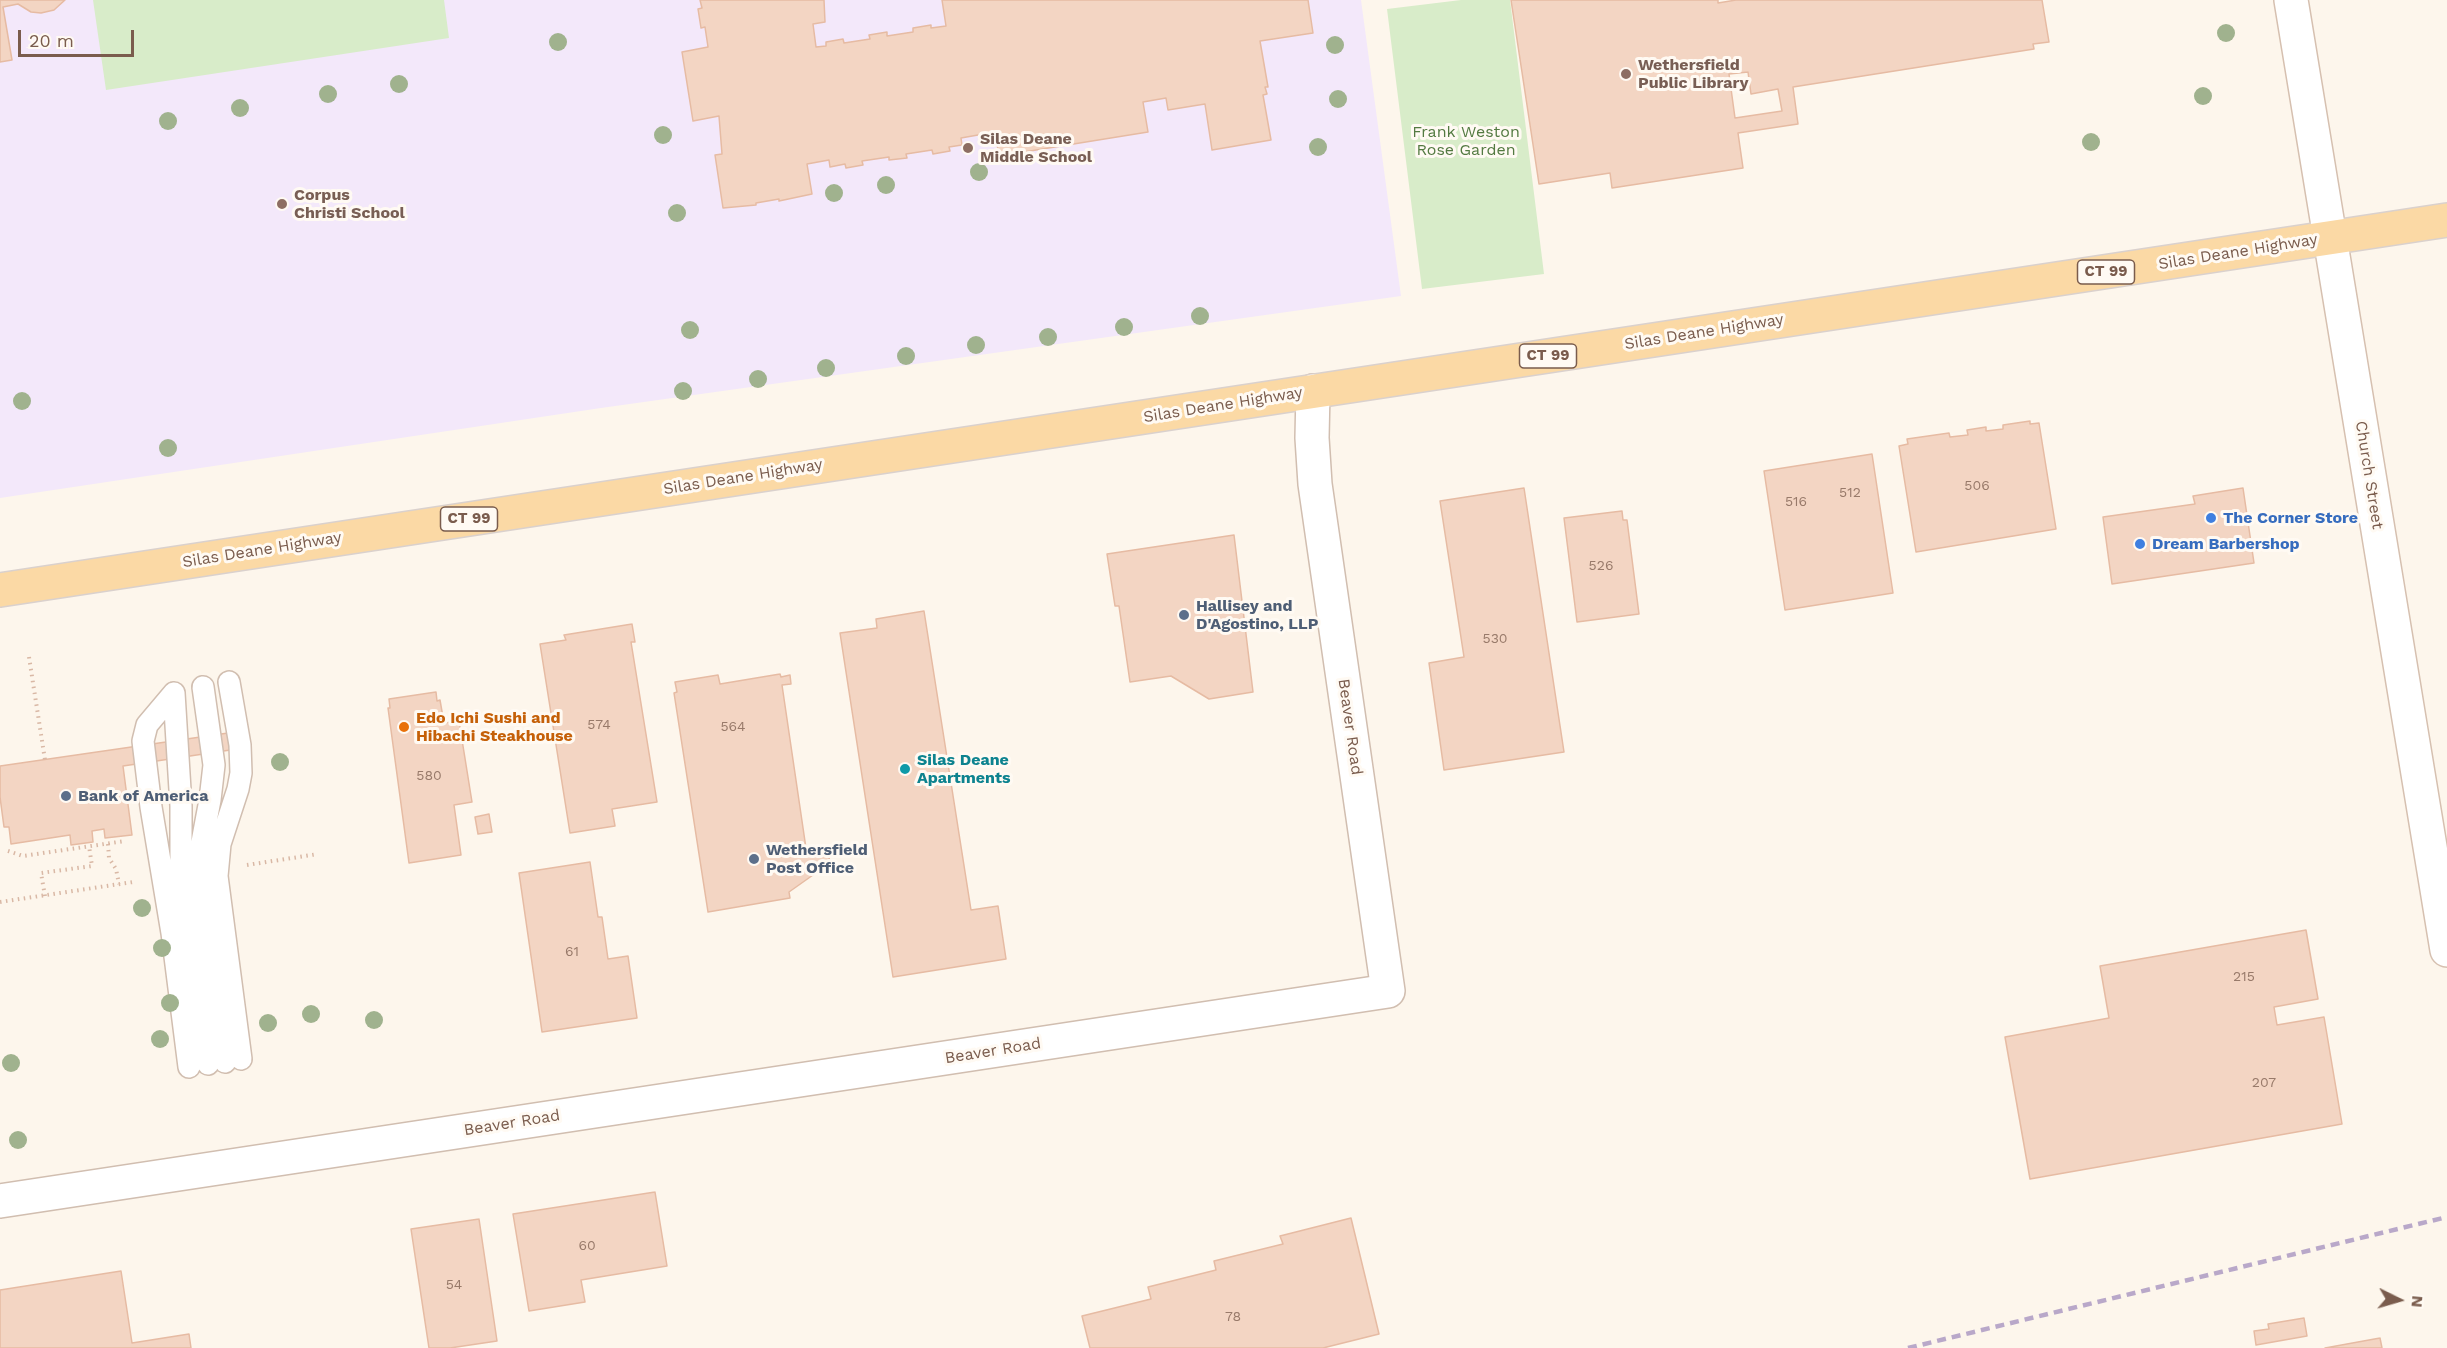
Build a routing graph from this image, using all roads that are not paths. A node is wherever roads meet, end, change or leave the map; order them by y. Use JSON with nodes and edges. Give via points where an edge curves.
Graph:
{"nodes":[{"id":1,"x":2291,"y":0,"type":"edge"},
{"id":2,"x":2447,"y":220,"type":"edge"},
{"id":3,"x":2330,"y":238,"type":"junction"},
{"id":4,"x":1313,"y":391,"type":"junction"},
{"id":5,"x":0,"y":590,"type":"edge"},
{"id":6,"x":229,"y":682,"type":"dead end"},
{"id":7,"x":203,"y":687,"type":"dead end"},
{"id":8,"x":2447,"y":950,"type":"edge"},
{"id":9,"x":216,"y":1063,"type":"junction"},
{"id":10,"x":0,"y":1201,"type":"edge"}],
"edges":[{"from":1,"to":3,"type":"street","name":"Church Street"},
{"from":2,"to":3,"type":"main road","name":"Silas Deane Highway","number":"CT 99"},
{"from":3,"to":4,"type":"main road","name":"Silas Deane Highway","number":"CT 99"},
{"from":3,"to":8,"type":"street","name":"Church Street"},
{"from":4,"to":5,"type":"main road","name":"Silas Deane Highway","number":"CT 99"},
{"from":4,"to":10,"type":"street","name":"Beaver Road","via":[[1315,484],[1388,991]]},
{"from":6,"to":9,"type":"lane","via":[[241,774],[220,844],[217,876]]},
{"from":7,"to":9,"type":"lane","via":[[214,765],[198,882]]},
{"from":9,"to":9,"type":"lane","via":[[156,837],[146,773],[144,732],[174,693],[181,876]]}]}
